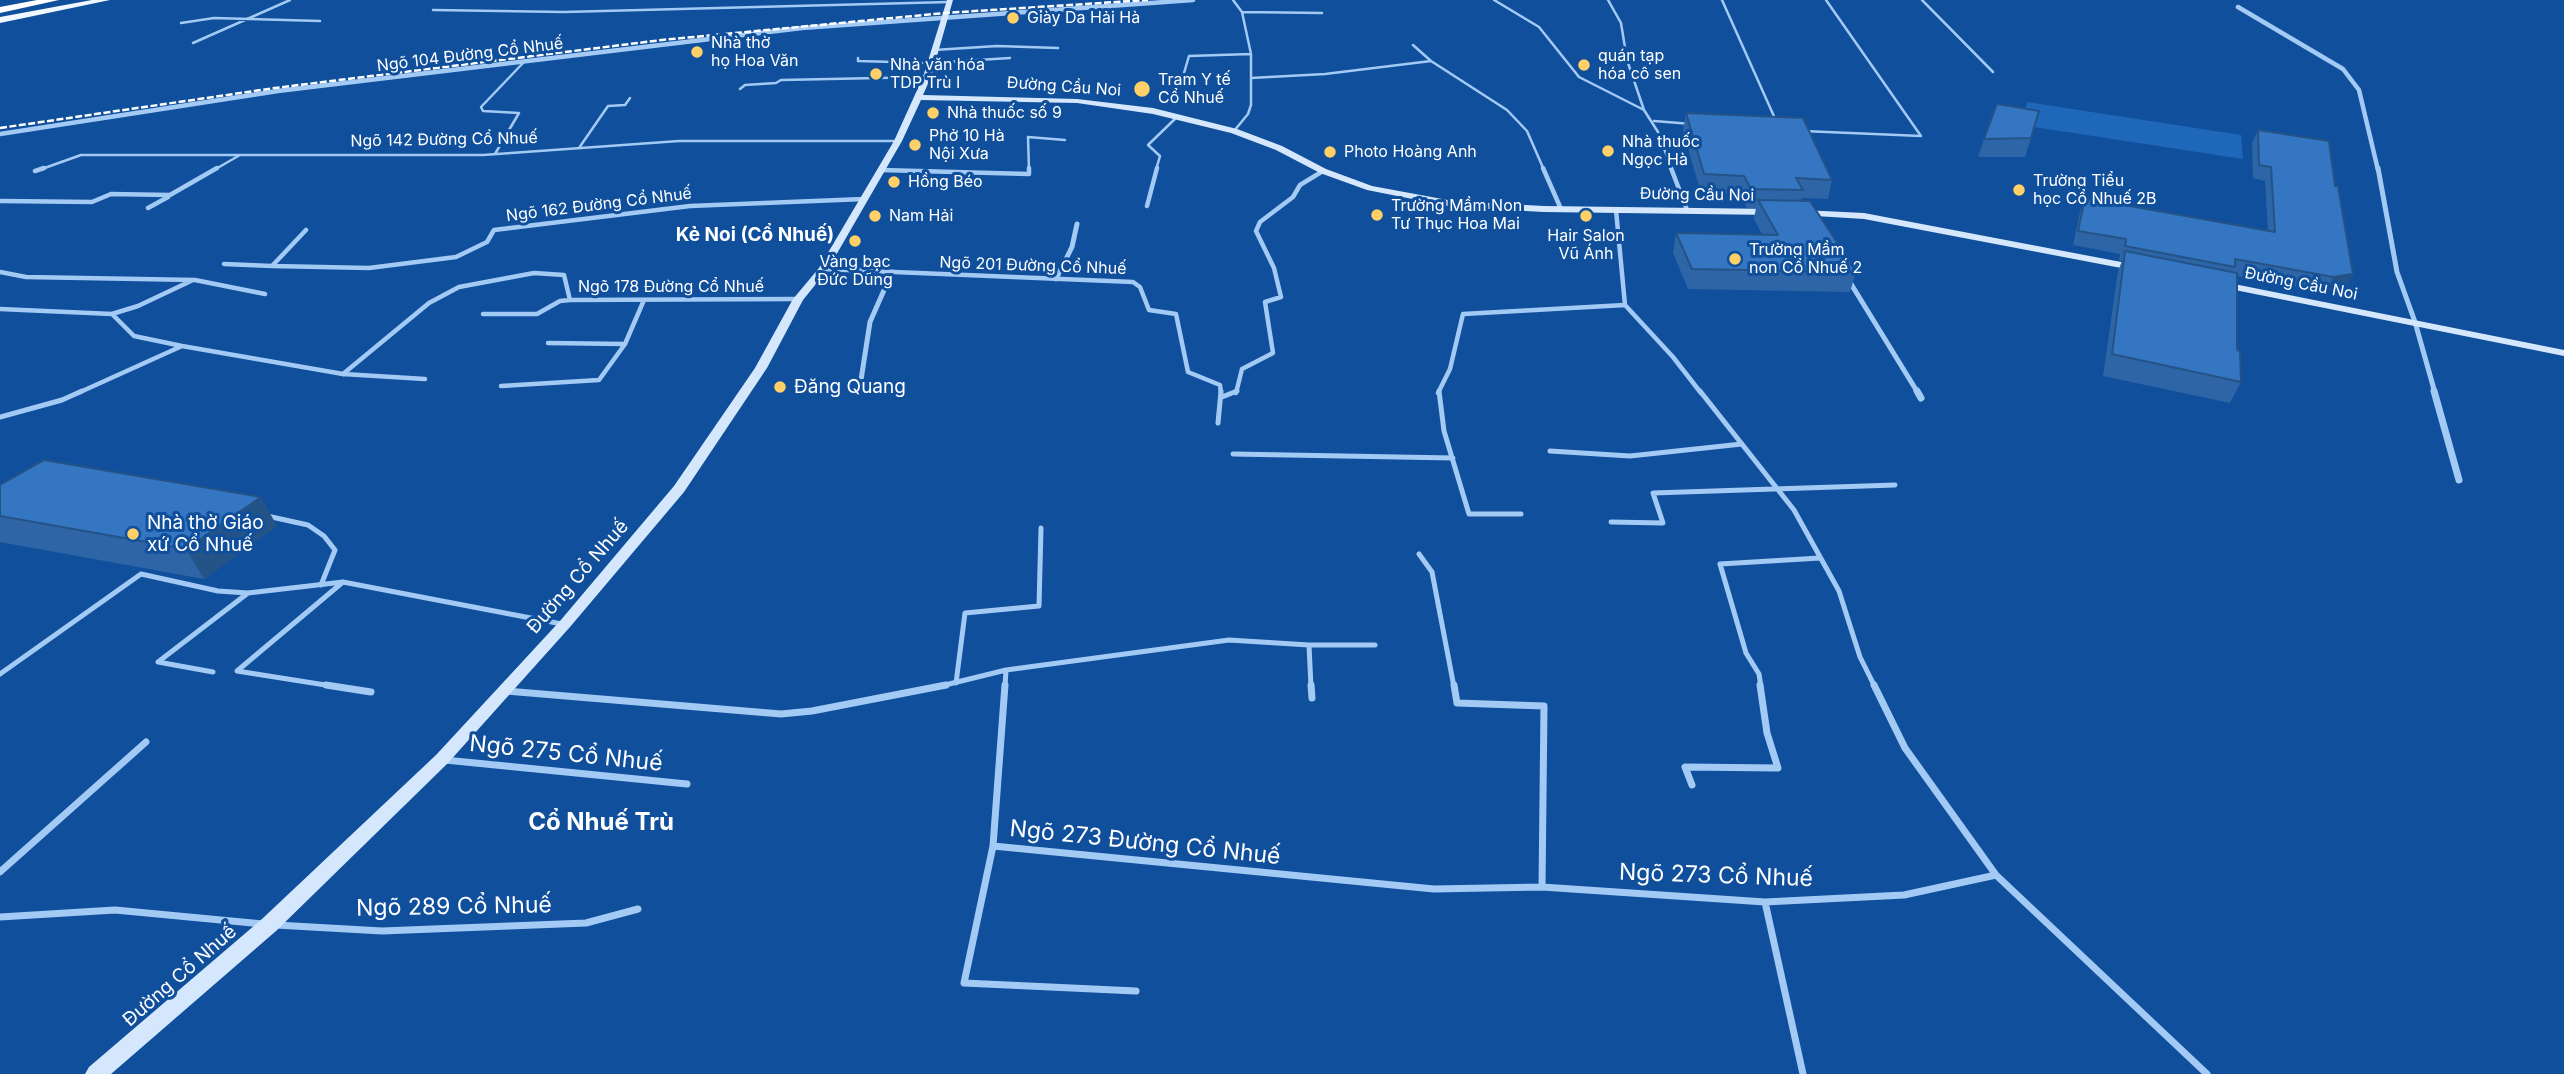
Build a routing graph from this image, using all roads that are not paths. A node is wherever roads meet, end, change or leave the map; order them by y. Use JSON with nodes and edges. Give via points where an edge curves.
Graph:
{"nodes":[{"id":1,"x":54,"y":0,"type":"edge"},
{"id":2,"x":63,"y":0,"type":"edge"},
{"id":3,"x":106,"y":0,"type":"edge"},
{"id":4,"x":289,"y":0,"type":"edge"},
{"id":5,"x":1194,"y":0,"type":"edge"},
{"id":6,"x":1233,"y":0,"type":"edge"},
{"id":7,"x":1494,"y":0,"type":"edge"},
{"id":8,"x":1608,"y":0,"type":"edge"},
{"id":9,"x":1722,"y":0,"type":"edge"},
{"id":10,"x":1826,"y":0,"type":"edge"},
{"id":11,"x":1922,"y":0,"type":"edge"},
{"id":12,"x":949,"y":1,"type":"edge"},
{"id":13,"x":2238,"y":7,"type":"dead end"},
{"id":14,"x":433,"y":10,"type":"dead end"},
{"id":15,"x":0,"y":11,"type":"edge"},
{"id":16,"x":1242,"y":12,"type":"junction"},
{"id":17,"x":1322,"y":13,"type":"dead end"},
{"id":18,"x":945,"y":17,"type":"junction"},
{"id":19,"x":247,"y":19,"type":"junction"},
{"id":20,"x":0,"y":20,"type":"edge"},
{"id":21,"x":320,"y":21,"type":"dead end"},
{"id":22,"x":181,"y":23,"type":"dead end"},
{"id":23,"x":193,"y":43,"type":"dead end"},
{"id":24,"x":1413,"y":45,"type":"dead end"},
{"id":25,"x":1058,"y":48,"type":"dead end"},
{"id":26,"x":934,"y":50,"type":"junction"},
{"id":27,"x":1251,"y":54,"type":"junction"},
{"id":28,"x":858,"y":58,"type":"dead end"},
{"id":29,"x":1010,"y":58,"type":"dead end"},
{"id":30,"x":1431,"y":61,"type":"junction"},
{"id":31,"x":524,"y":62,"type":"junction"},
{"id":32,"x":930,"y":63,"type":"junction"},
{"id":33,"x":1993,"y":72,"type":"dead end"},
{"id":34,"x":1184,"y":73,"type":"dead end"},
{"id":35,"x":927,"y":77,"type":"junction"},
{"id":36,"x":1251,"y":78,"type":"junction"},
{"id":37,"x":740,"y":89,"type":"dead end"},
{"id":38,"x":918,"y":97,"type":"junction"},
{"id":39,"x":630,"y":98,"type":"dead end"},
{"id":40,"x":1644,"y":110,"type":"junction"},
{"id":41,"x":1178,"y":116,"type":"junction"},
{"id":42,"x":1654,"y":121,"type":"junction"},
{"id":43,"x":1695,"y":124,"type":"edge"},
{"id":44,"x":1780,"y":129,"type":"edge"},
{"id":45,"x":1792,"y":130,"type":"edge"},
{"id":46,"x":1234,"y":131,"type":"junction"},
{"id":47,"x":0,"y":134,"type":"edge"},
{"id":48,"x":1065,"y":140,"type":"dead end"},
{"id":49,"x":898,"y":141,"type":"junction"},
{"id":50,"x":579,"y":148,"type":"junction"},
{"id":51,"x":240,"y":154,"type":"junction"},
{"id":52,"x":495,"y":154,"type":"junction"},
{"id":53,"x":881,"y":170,"type":"junction"},
{"id":54,"x":35,"y":171,"type":"dead end"},
{"id":55,"x":1323,"y":172,"type":"junction"},
{"id":56,"x":170,"y":195,"type":"junction"},
{"id":57,"x":864,"y":199,"type":"junction"},
{"id":58,"x":0,"y":201,"type":"edge"},
{"id":59,"x":1147,"y":206,"type":"dead end"},
{"id":60,"x":148,"y":208,"type":"dead end"},
{"id":61,"x":1561,"y":209,"type":"junction"},
{"id":62,"x":1616,"y":210,"type":"junction"},
{"id":63,"x":1687,"y":210,"type":"junction"},
{"id":64,"x":1811,"y":213,"type":"junction"},
{"id":65,"x":1077,"y":224,"type":"dead end"},
{"id":66,"x":1818,"y":225,"type":"edge"},
{"id":67,"x":306,"y":230,"type":"dead end"},
{"id":68,"x":224,"y":264,"type":"dead end"},
{"id":69,"x":271,"y":267,"type":"junction"},
{"id":70,"x":823,"y":269,"type":"junction"},
{"id":71,"x":1843,"y":271,"type":"edge"},
{"id":72,"x":2151,"y":271,"type":"edge"},
{"id":73,"x":0,"y":272,"type":"edge"},
{"id":74,"x":892,"y":272,"type":"junction"},
{"id":75,"x":1056,"y":279,"type":"junction"},
{"id":76,"x":195,"y":280,"type":"junction"},
{"id":77,"x":2206,"y":281,"type":"edge"},
{"id":78,"x":265,"y":294,"type":"dead end"},
{"id":79,"x":798,"y":299,"type":"junction"},
{"id":80,"x":570,"y":300,"type":"junction"},
{"id":81,"x":644,"y":300,"type":"junction"},
{"id":82,"x":1625,"y":305,"type":"junction"},
{"id":83,"x":0,"y":309,"type":"edge"},
{"id":84,"x":112,"y":314,"type":"junction"},
{"id":85,"x":483,"y":314,"type":"dead end"},
{"id":86,"x":2415,"y":322,"type":"junction"},
{"id":87,"x":548,"y":343,"type":"dead end"},
{"id":88,"x":625,"y":344,"type":"junction"},
{"id":89,"x":182,"y":346,"type":"junction"},
{"id":90,"x":2564,"y":353,"type":"edge"},
{"id":91,"x":342,"y":374,"type":"junction"},
{"id":92,"x":425,"y":379,"type":"dead end"},
{"id":93,"x":861,"y":380,"type":"dead end"},
{"id":94,"x":501,"y":386,"type":"dead end"},
{"id":95,"x":1222,"y":397,"type":"junction"},
{"id":96,"x":1921,"y":398,"type":"dead end"},
{"id":97,"x":0,"y":417,"type":"edge"},
{"id":98,"x":1219,"y":423,"type":"dead end"},
{"id":99,"x":1742,"y":444,"type":"junction"},
{"id":100,"x":1550,"y":452,"type":"dead end"},
{"id":101,"x":1233,"y":454,"type":"dead end"},
{"id":102,"x":1452,"y":457,"type":"junction"},
{"id":103,"x":2459,"y":480,"type":"dead end"},
{"id":104,"x":1895,"y":485,"type":"dead end"},
{"id":105,"x":1778,"y":488,"type":"junction"},
{"id":106,"x":254,"y":513,"type":"edge"},
{"id":107,"x":1521,"y":514,"type":"dead end"},
{"id":108,"x":1611,"y":522,"type":"dead end"},
{"id":109,"x":1041,"y":528,"type":"dead end"},
{"id":110,"x":1419,"y":554,"type":"dead end"},
{"id":111,"x":1820,"y":558,"type":"junction"},
{"id":112,"x":343,"y":582,"type":"junction"},
{"id":113,"x":321,"y":585,"type":"junction"},
{"id":114,"x":248,"y":593,"type":"junction"},
{"id":115,"x":565,"y":624,"type":"junction"},
{"id":116,"x":1310,"y":645,"type":"junction"},
{"id":117,"x":1376,"y":645,"type":"dead end"},
{"id":118,"x":1006,"y":670,"type":"junction"},
{"id":119,"x":213,"y":672,"type":"dead end"},
{"id":120,"x":0,"y":674,"type":"edge"},
{"id":121,"x":956,"y":683,"type":"junction"},
{"id":122,"x":503,"y":690,"type":"junction"},
{"id":123,"x":371,"y":692,"type":"dead end"},
{"id":124,"x":1312,"y":698,"type":"dead end"},
{"id":125,"x":146,"y":742,"type":"dead end"},
{"id":126,"x":442,"y":760,"type":"junction"},
{"id":127,"x":687,"y":784,"type":"dead end"},
{"id":128,"x":1692,"y":785,"type":"dead end"},
{"id":129,"x":993,"y":846,"type":"junction"},
{"id":130,"x":0,"y":872,"type":"edge"},
{"id":131,"x":1996,"y":875,"type":"junction"},
{"id":132,"x":1542,"y":887,"type":"junction"},
{"id":133,"x":1434,"y":889,"type":"joint"},
{"id":134,"x":1765,"y":902,"type":"junction"},
{"id":135,"x":638,"y":909,"type":"dead end"},
{"id":136,"x":0,"y":917,"type":"edge"},
{"id":137,"x":269,"y":925,"type":"junction"},
{"id":138,"x":1136,"y":991,"type":"dead end"},
{"id":139,"x":96,"y":1074,"type":"edge"},
{"id":140,"x":1803,"y":1074,"type":"edge"},
{"id":141,"x":2207,"y":1074,"type":"edge"}],
"edges":[{"from":1,"to":15,"type":"highway"},
{"from":2,"to":15,"type":"main road"},
{"from":3,"to":20,"type":"main road"},
{"from":4,"to":19,"type":"lane"},
{"from":5,"to":18,"type":"street","name":"Ngõ 104 Đường Cổ Nhuế"},
{"from":6,"to":16,"type":"lane"},
{"from":7,"to":40,"type":"lane","via":[[1539,27],[1579,77]]},
{"from":8,"to":40,"type":"lane","via":[[1621,23],[1627,60]]},
{"from":9,"to":44,"type":"lane"},
{"from":10,"to":45,"type":"lane","via":[[1921,136]]},
{"from":11,"to":33,"type":"lane"},
{"from":12,"to":14,"type":"lane","via":[[564,12]]},
{"from":12,"to":18,"type":"main road","name":"Đường Cổ Nhuế"},
{"from":13,"to":86,"type":"street","via":[[2343,69],[2359,90],[2397,272]]},
{"from":16,"to":17,"type":"lane"},
{"from":16,"to":27,"type":"lane"},
{"from":18,"to":26,"type":"main road","name":"Đường Cổ Nhuế"},
{"from":18,"to":31,"type":"street","name":"Ngõ 104 Đường Cổ Nhuế","via":[[802,28]]},
{"from":19,"to":21,"type":"lane"},
{"from":19,"to":22,"type":"lane"},
{"from":19,"to":23,"type":"lane"},
{"from":24,"to":30,"type":"lane"},
{"from":25,"to":26,"type":"lane"},
{"from":26,"to":32,"type":"main road","name":"Đường Cổ Nhuế"},
{"from":27,"to":34,"type":"lane","via":[[1189,56]]},
{"from":27,"to":36,"type":"lane"},
{"from":28,"to":32,"type":"lane"},
{"from":29,"to":32,"type":"lane"},
{"from":30,"to":36,"type":"lane"},
{"from":30,"to":61,"type":"lane","via":[[1507,110],[1527,131]]},
{"from":31,"to":47,"type":"street","name":"Ngõ 104 Đường Cổ Nhuế","via":[[278,91]]},
{"from":31,"to":52,"type":"lane","via":[[481,107],[483,111],[519,113]]},
{"from":32,"to":35,"type":"main road","name":"Đường Cổ Nhuế"},
{"from":35,"to":37,"type":"lane","via":[[781,80]]},
{"from":35,"to":38,"type":"main road","name":"Đường Cổ Nhuế"},
{"from":36,"to":46,"type":"lane","via":[[1251,105]]},
{"from":38,"to":41,"type":"main road","name":"Đường Cầu Noi","via":[[1077,101]]},
{"from":38,"to":49,"type":"main road","name":"Đường Cổ Nhuế"},
{"from":39,"to":50,"type":"lane","via":[[625,105],[608,106]]},
{"from":40,"to":42,"type":"lane"},
{"from":41,"to":46,"type":"main road","name":"Đường Cầu Noi"},
{"from":41,"to":59,"type":"lane","via":[[1148,145],[1160,156]]},
{"from":42,"to":43,"type":"lane"},
{"from":42,"to":63,"type":"lane"},
{"from":46,"to":55,"type":"main road","name":"Đường Cầu Noi"},
{"from":48,"to":53,"type":"lane","via":[[1028,137],[1029,174]]},
{"from":49,"to":50,"type":"lane","name":"Ngõ 142 Đường Cổ Nhuế","via":[[679,141]]},
{"from":49,"to":53,"type":"main road","name":"Đường Cổ Nhuế"},
{"from":50,"to":52,"type":"lane","name":"Ngõ 142 Đường Cổ Nhuế"},
{"from":51,"to":52,"type":"lane","name":"Ngõ 142 Đường Cổ Nhuế"},
{"from":51,"to":54,"type":"lane","name":"Ngõ 142 Đường Cổ Nhuế","via":[[81,155]]},
{"from":51,"to":56,"type":"lane"},
{"from":53,"to":57,"type":"main road","name":"Đường Cổ Nhuế"},
{"from":55,"to":61,"type":"main road","name":"Đường Cầu Noi","via":[[1370,188],[1453,204]]},
{"from":55,"to":95,"type":"lane","via":[[1300,185],[1293,197],[1260,222],[1256,231],[1274,268],[1281,298],[1265,302],[1273,353],[1242,369],[1236,394]]},
{"from":56,"to":58,"type":"lane","via":[[111,194],[92,202]]},
{"from":56,"to":60,"type":"lane"},
{"from":57,"to":69,"type":"lane","name":"Ngõ 162 Đường Cổ Nhuế","via":[[690,206],[494,230],[487,242],[456,257],[369,268]]},
{"from":57,"to":70,"type":"main road","name":"Đường Cổ Nhuế"},
{"from":61,"to":62,"type":"main road","name":"Đường Cầu Noi"},
{"from":62,"to":63,"type":"main road","name":"Đường Cầu Noi"},
{"from":62,"to":82,"type":"lane"},
{"from":63,"to":64,"type":"main road","name":"Đường Cầu Noi"},
{"from":64,"to":66,"type":"street"},
{"from":64,"to":72,"type":"main road","name":"Đường Cầu Noi","via":[[1864,216]]},
{"from":65,"to":75,"type":"street","via":[[1072,247]]},
{"from":67,"to":69,"type":"lane"},
{"from":68,"to":69,"type":"lane"},
{"from":70,"to":74,"type":"lane","name":"Ngõ 201 Đường Cổ Nhuế"},
{"from":70,"to":79,"type":"main road","name":"Đường Cổ Nhuế"},
{"from":71,"to":96,"type":"street"},
{"from":73,"to":76,"type":"lane"},
{"from":74,"to":75,"type":"lane","name":"Ngõ 201 Đường Cổ Nhuế"},
{"from":74,"to":93,"type":"street","via":[[870,322]]},
{"from":75,"to":95,"type":"lane","name":"Ngõ 201 Đường Cổ Nhuế","via":[[1133,282],[1140,287],[1149,310],[1176,314],[1188,372],[1220,385]]},
{"from":76,"to":78,"type":"lane"},
{"from":76,"to":84,"type":"lane"},
{"from":77,"to":86,"type":"main road","name":"Đường Cầu Noi"},
{"from":79,"to":81,"type":"lane","name":"Ngõ 178 Đường Cổ Nhuế"},
{"from":79,"to":115,"type":"main road","name":"Đường Cổ Nhuế","via":[[761,368],[679,489]]},
{"from":80,"to":81,"type":"lane","name":"Ngõ 178 Đường Cổ Nhuế"},
{"from":80,"to":85,"type":"lane","via":[[537,314]]},
{"from":80,"to":91,"type":"lane","name":"Ngõ 178 Đường Cổ Nhuế","via":[[564,275],[534,273],[459,288],[429,303]]},
{"from":81,"to":88,"type":"lane"},
{"from":82,"to":99,"type":"lane","via":[[1673,356]]},
{"from":82,"to":102,"type":"lane","via":[[1463,314],[1450,369],[1437,394]]},
{"from":83,"to":84,"type":"lane"},
{"from":84,"to":89,"type":"lane","via":[[134,336]]},
{"from":86,"to":90,"type":"main road","name":"Đường Cầu Noi"},
{"from":86,"to":103,"type":"street"},
{"from":87,"to":88,"type":"lane"},
{"from":88,"to":94,"type":"lane","via":[[599,380]]},
{"from":89,"to":91,"type":"lane"},
{"from":89,"to":97,"type":"lane","via":[[62,400]]},
{"from":91,"to":92,"type":"lane"},
{"from":95,"to":98,"type":"lane"},
{"from":99,"to":100,"type":"lane","via":[[1630,456]]},
{"from":99,"to":105,"type":"lane"},
{"from":101,"to":102,"type":"lane"},
{"from":102,"to":107,"type":"lane","via":[[1469,514]]},
{"from":104,"to":105,"type":"lane"},
{"from":105,"to":108,"type":"lane","via":[[1653,493],[1663,523]]},
{"from":105,"to":111,"type":"lane"},
{"from":106,"to":113,"type":"lane","via":[[308,525],[324,536],[335,550]]},
{"from":109,"to":121,"type":"lane","via":[[1039,606],[965,613]]},
{"from":110,"to":132,"type":"lane","via":[[1432,572],[1457,703],[1544,706]]},
{"from":111,"to":128,"type":"lane","via":[[1720,564],[1746,653],[1759,674],[1767,733],[1778,768],[1685,766]]},
{"from":111,"to":131,"type":"lane","via":[[1839,592],[1860,657],[1905,748]]},
{"from":112,"to":113,"type":"lane"},
{"from":112,"to":115,"type":"lane"},
{"from":112,"to":123,"type":"lane","via":[[237,671]]},
{"from":113,"to":114,"type":"lane"},
{"from":114,"to":119,"type":"lane","via":[[158,662]]},
{"from":114,"to":120,"type":"lane","via":[[141,574]]},
{"from":115,"to":122,"type":"main road","name":"Đường Cổ Nhuế"},
{"from":116,"to":117,"type":"lane"},
{"from":116,"to":118,"type":"lane","via":[[1229,640]]},
{"from":116,"to":124,"type":"lane"},
{"from":118,"to":121,"type":"lane"},
{"from":118,"to":129,"type":"lane","name":"Ngõ 273 Đường Cổ Nhuế"},
{"from":121,"to":122,"type":"lane","via":[[781,714]]},
{"from":122,"to":126,"type":"main road","name":"Đường Cổ Nhuế"},
{"from":125,"to":130,"type":"lane"},
{"from":126,"to":127,"type":"lane","name":"Ngõ 275 Cổ Nhuế"},
{"from":126,"to":137,"type":"main road","name":"Đường Cổ Nhuế"},
{"from":129,"to":133,"type":"lane","name":"Ngõ 273 Đường Cổ Nhuế"},
{"from":129,"to":138,"type":"lane","via":[[964,983]]},
{"from":131,"to":134,"type":"lane","name":"Ngõ 273 Cổ Nhuế","via":[[1903,895]]},
{"from":131,"to":141,"type":"lane"},
{"from":132,"to":133,"type":"lane","name":"Ngõ 273 Cổ Nhuế"},
{"from":132,"to":134,"type":"lane","name":"Ngõ 273 Cổ Nhuế"},
{"from":134,"to":140,"type":"lane"},
{"from":135,"to":137,"type":"lane","name":"Ngõ 289 Cổ Nhuế","via":[[586,923],[382,931]]},
{"from":136,"to":137,"type":"lane","name":"Ngõ 289 Cổ Nhuế","via":[[115,910]]},
{"from":137,"to":139,"type":"main road","name":"Đường Cổ Nhuế"}]}
